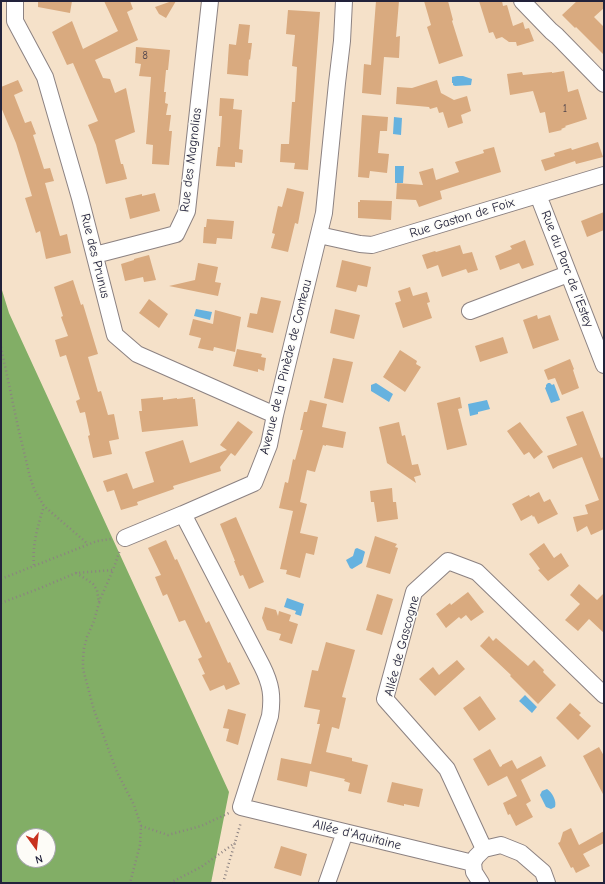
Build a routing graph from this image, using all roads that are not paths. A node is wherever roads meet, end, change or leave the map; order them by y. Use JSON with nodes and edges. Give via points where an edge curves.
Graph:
{"nodes":[{"id":1,"x":210,"y":1,"type":"edge"},
{"id":2,"x":344,"y":1,"type":"edge"},
{"id":3,"x":522,"y":1,"type":"edge"},
{"id":4,"x":13,"y":4,"type":"edge"},
{"id":5,"x":604,"y":84,"type":"edge"},
{"id":6,"x":604,"y":175,"type":"edge"},
{"id":7,"x":538,"y":195,"type":"junction"},
{"id":8,"x":319,"y":236,"type":"junction"},
{"id":9,"x":95,"y":256,"type":"junction"},
{"id":10,"x":568,"y":274,"type":"junction"},
{"id":11,"x":470,"y":311,"type":"dead end"},
{"id":12,"x":604,"y":365,"type":"edge"},
{"id":13,"x":275,"y":414,"type":"junction"},
{"id":14,"x":183,"y":514,"type":"junction"},
{"id":15,"x":125,"y":538,"type":"road end"},
{"id":16,"x":604,"y":694,"type":"edge"},
{"id":17,"x":345,"y":832,"type":"junction"},
{"id":18,"x":484,"y":849,"type":"junction"},
{"id":19,"x":473,"y":863,"type":"junction"},
{"id":20,"x":326,"y":883,"type":"edge"},
{"id":21,"x":481,"y":883,"type":"edge"},
{"id":22,"x":547,"y":883,"type":"edge"}],
"edges":[{"from":1,"to":9,"type":"street","name":"Rue des Magnolias","via":[[187,211],[176,234]]},
{"from":2,"to":8,"type":"street","name":"Avenue de la Pinède de Conteau","via":[[325,205]]},
{"from":3,"to":5,"type":"street"},
{"from":4,"to":9,"type":"street","name":"Rue des Prunus","via":[[15,21],[45,77]]},
{"from":6,"to":7,"type":"street","name":"Rue Gaston de Foix"},
{"from":7,"to":8,"type":"street","name":"Rue Gaston de Foix","via":[[372,245]]},
{"from":7,"to":10,"type":"street","name":"Rue du Parc de l'Estey"},
{"from":8,"to":13,"type":"street","name":"Avenue de la Pinède de Conteau"},
{"from":9,"to":13,"type":"street","name":"Rue des Prunus","via":[[115,335],[137,354]]},
{"from":10,"to":11,"type":"street"},
{"from":10,"to":12,"type":"street","name":"Rue du Parc de l'Estey"},
{"from":13,"to":14,"type":"street","name":"Avenue de la Pinède de Conteau","via":[[269,445],[254,483]]},
{"from":14,"to":15,"type":"street","name":"Avenue de la Pinède de Conteau"},
{"from":14,"to":17,"type":"street","name":"Allée d'Aquitaine","via":[[262,666],[271,693],[270,716],[241,807]]},
{"from":16,"to":18,"type":"street","name":"Allée de Gascogne","via":[[477,572],[448,561],[414,592],[385,699],[447,769]]},
{"from":17,"to":19,"type":"street","name":"Allée d'Aquitaine"},
{"from":17,"to":20,"type":"street"},
{"from":18,"to":19,"type":"street"},
{"from":18,"to":22,"type":"street","via":[[501,845],[521,853],[543,872]]},
{"from":19,"to":21,"type":"street","via":[[474,872]]}]}
